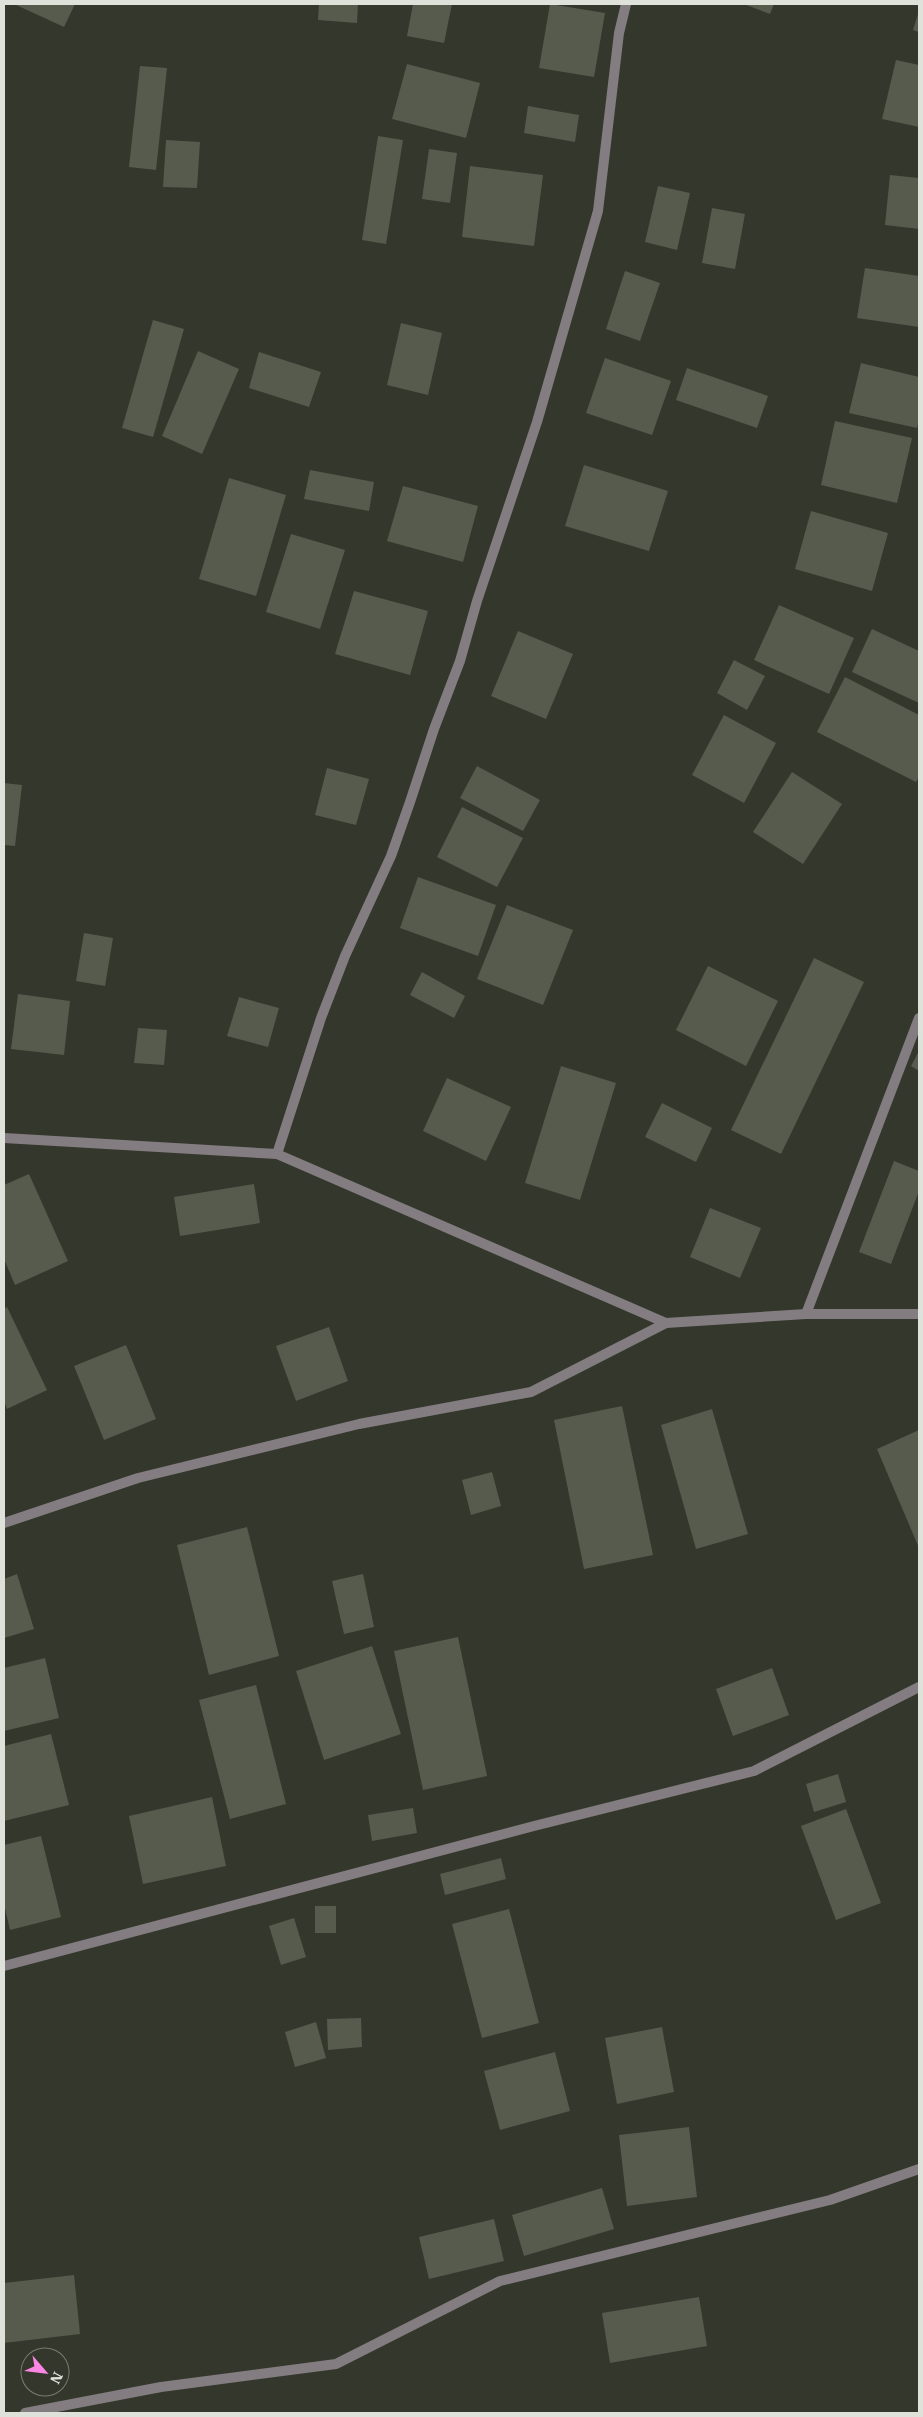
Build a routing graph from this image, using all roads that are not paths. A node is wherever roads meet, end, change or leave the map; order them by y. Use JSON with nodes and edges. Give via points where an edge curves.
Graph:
{"nodes":[{"id":1,"x":626,"y":4,"type":"edge"},
{"id":2,"x":919,"y":1018,"type":"edge"},
{"id":3,"x":4,"y":1138,"type":"edge"},
{"id":4,"x":277,"y":1154,"type":"junction"},
{"id":5,"x":806,"y":1314,"type":"junction"},
{"id":6,"x":919,"y":1314,"type":"edge"},
{"id":7,"x":666,"y":1323,"type":"junction"},
{"id":8,"x":4,"y":1523,"type":"edge"},
{"id":9,"x":919,"y":1687,"type":"edge"},
{"id":10,"x":4,"y":1966,"type":"edge"},
{"id":11,"x":919,"y":2169,"type":"edge"},
{"id":12,"x":25,"y":2413,"type":"edge"}],
"edges":[{"from":1,"to":4,"type":"street","via":[[619,32],[598,211],[537,422],[460,661],[391,856],[344,956],[320,1018]]},
{"from":2,"to":5,"type":"street"},
{"from":3,"to":4,"type":"street"},
{"from":4,"to":7,"type":"street"},
{"from":5,"to":6,"type":"street"},
{"from":5,"to":7,"type":"street"},
{"from":7,"to":8,"type":"street","via":[[531,1392],[359,1424],[138,1478]]},
{"from":9,"to":10,"type":"street","via":[[754,1771],[524,1828]]},
{"from":11,"to":12,"type":"street","via":[[830,2200],[500,2281],[336,2364],[161,2387]]}]}
